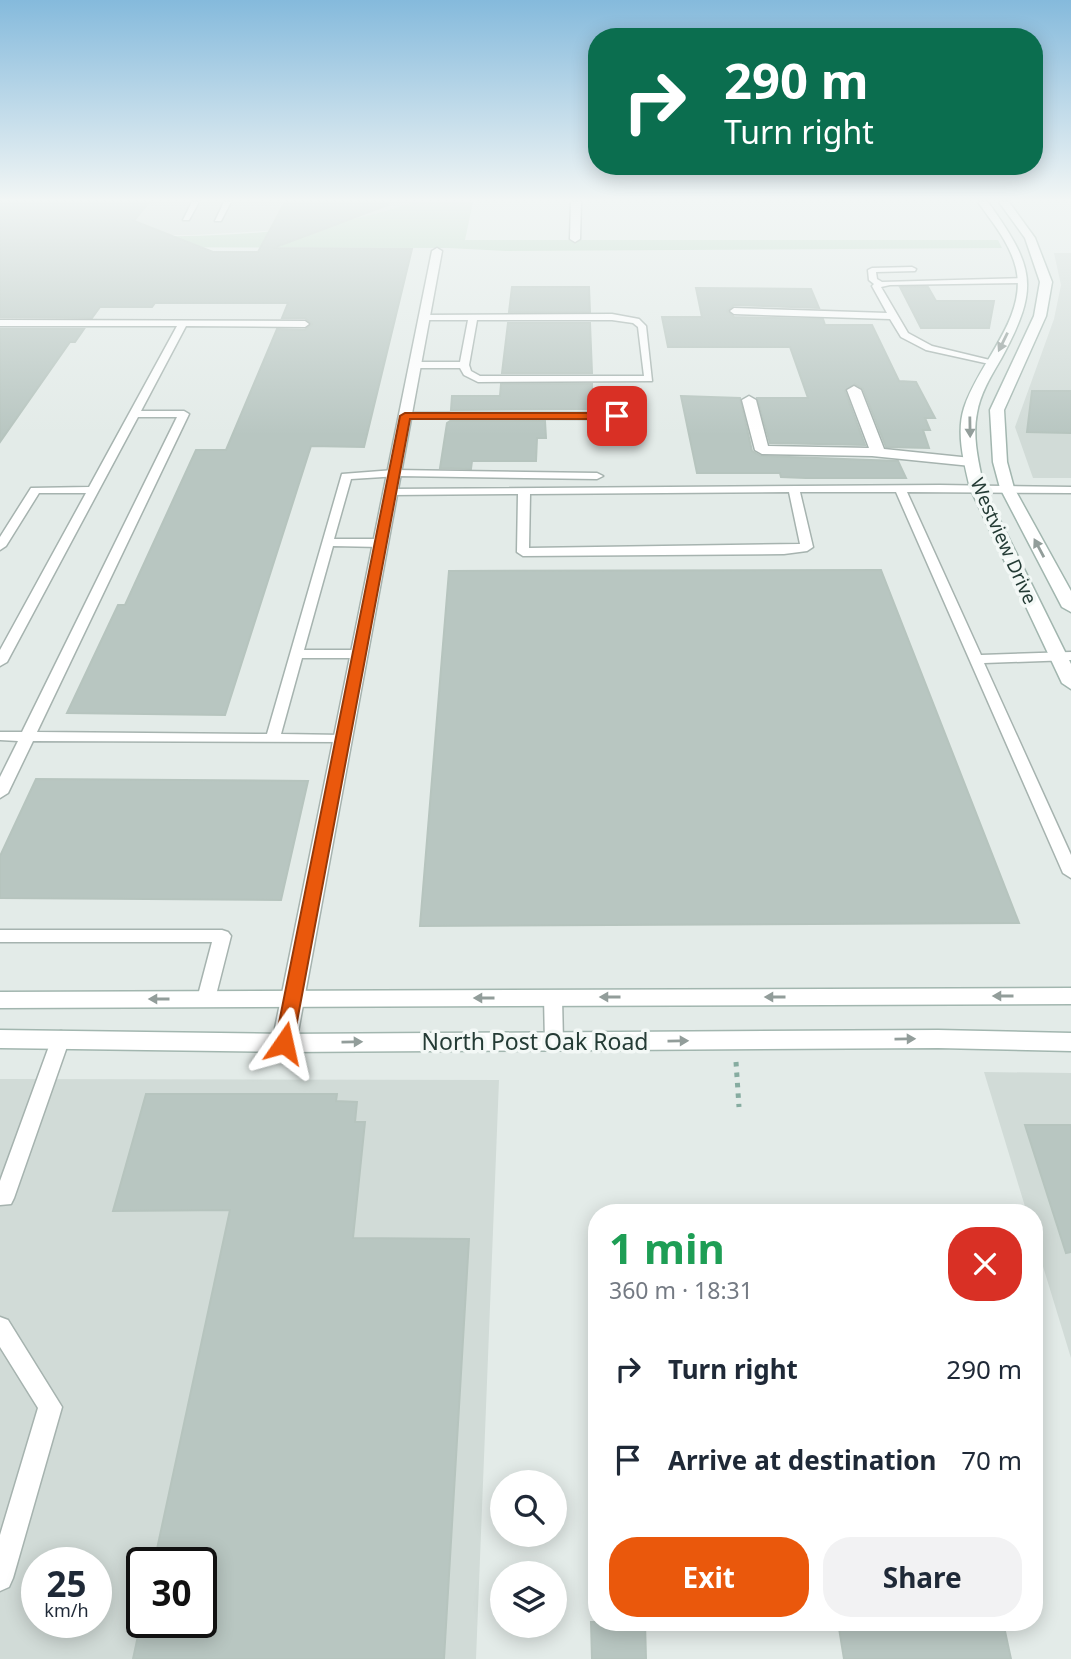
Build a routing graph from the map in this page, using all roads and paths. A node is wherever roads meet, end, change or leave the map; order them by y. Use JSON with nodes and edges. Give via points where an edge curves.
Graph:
{"nodes":[{"id":1,"x":431,"y":279,"type":"edge"},
{"id":2,"x":873,"y":279,"type":"edge"},
{"id":3,"x":1045,"y":279,"type":"edge"},
{"id":4,"x":1023,"y":280,"type":"joint"},
{"id":5,"x":879,"y":283,"type":"junction"},
{"id":6,"x":734,"y":311,"type":"dead end"},
{"id":7,"x":893,"y":316,"type":"junction"},
{"id":8,"x":424,"y":317,"type":"junction"},
{"id":9,"x":473,"y":317,"type":"junction"},
{"id":10,"x":0,"y":323,"type":"edge"},
{"id":11,"x":183,"y":324,"type":"junction"},
{"id":12,"x":305,"y":324,"type":"dead end"},
{"id":13,"x":991,"y":363,"type":"junction"},
{"id":14,"x":415,"y":365,"type":"junction"},
{"id":15,"x":464,"y":365,"type":"junction"},
{"id":16,"x":854,"y":390,"type":"dead end"},
{"id":17,"x":749,"y":400,"type":"dead end"},
{"id":18,"x":134,"y":414,"type":"junction"},
{"id":19,"x":405,"y":416,"type":"junction"},
{"id":20,"x":617,"y":416,"type":"dead end"},
{"id":21,"x":878,"y":452,"type":"junction"},
{"id":22,"x":971,"y":462,"type":"junction"},
{"id":23,"x":597,"y":476,"type":"dead end"},
{"id":24,"x":393,"y":480,"type":"junction"},
{"id":25,"x":977,"y":488,"type":"junction"},
{"id":26,"x":1007,"y":488,"type":"junction"},
{"id":27,"x":794,"y":489,"type":"junction"},
{"id":28,"x":900,"y":489,"type":"junction"},
{"id":29,"x":93,"y":490,"type":"junction"},
{"id":30,"x":1071,"y":490,"type":"edge"},
{"id":31,"x":524,"y":492,"type":"junction"},
{"id":32,"x":327,"y":542,"type":"junction"},
{"id":33,"x":381,"y":543,"type":"junction"},
{"id":34,"x":0,"y":546,"type":"edge"},
{"id":35,"x":1071,"y":607,"type":"edge"},
{"id":36,"x":296,"y":654,"type":"junction"},
{"id":37,"x":359,"y":654,"type":"junction"},
{"id":38,"x":1064,"y":656,"type":"edge"},
{"id":39,"x":976,"y":659,"type":"junction"},
{"id":40,"x":0,"y":662,"type":"edge"},
{"id":41,"x":1071,"y":683,"type":"edge"},
{"id":42,"x":0,"y":736,"type":"edge"},
{"id":43,"x":27,"y":736,"type":"junction"},
{"id":44,"x":273,"y":738,"type":"junction"},
{"id":45,"x":343,"y":739,"type":"junction"},
{"id":46,"x":0,"y":793,"type":"edge"},
{"id":47,"x":1071,"y":873,"type":"edge"},
{"id":48,"x":0,"y":936,"type":"edge"},
{"id":49,"x":1071,"y":996,"type":"edge"},
{"id":50,"x":552,"y":997,"type":"junction"},
{"id":51,"x":206,"y":999,"type":"junction"},
{"id":52,"x":293,"y":999,"type":"junction"},
{"id":53,"x":0,"y":1000,"type":"edge"},
{"id":54,"x":61,"y":1038,"type":"junction"},
{"id":55,"x":0,"y":1039,"type":"edge"},
{"id":56,"x":1071,"y":1042,"type":"edge"},
{"id":57,"x":284,"y":1043,"type":"junction"},
{"id":58,"x":554,"y":1043,"type":"junction"},
{"id":59,"x":736,"y":1061,"type":"dead end"},
{"id":60,"x":739,"y":1107,"type":"dead end"},
{"id":61,"x":5,"y":1198,"type":"dead end"},
{"id":62,"x":0,"y":1327,"type":"edge"},
{"id":63,"x":0,"y":1578,"type":"edge"}],
"edges":[{"from":1,"to":8,"type":"main road"},
{"from":2,"to":5,"type":"lane"},
{"from":3,"to":26,"type":"main road","name":"Westview Drive","via":[[1040,316],[997,411],[1000,462]]},
{"from":4,"to":5,"type":"lane"},
{"from":4,"to":13,"type":"main road","name":"Westview Drive","one_way":true,"via":[[1014,320]]},
{"from":5,"to":7,"type":"lane","via":[[876,286]]},
{"from":6,"to":7,"type":"lane"},
{"from":7,"to":13,"type":"lane","via":[[904,335],[929,348]]},
{"from":8,"to":9,"type":"lane"},
{"from":8,"to":14,"type":"main road"},
{"from":9,"to":15,"type":"lane"},
{"from":9,"to":15,"type":"lane","via":[[636,321],[642,326],[649,379],[499,381],[478,379],[467,373]]},
{"from":10,"to":11,"type":"lane"},
{"from":11,"to":12,"type":"lane"},
{"from":11,"to":18,"type":"lane"},
{"from":13,"to":22,"type":"main road","name":"Westview Drive","one_way":true,"via":[[970,410]]},
{"from":14,"to":15,"type":"lane"},
{"from":14,"to":19,"type":"main road"},
{"from":16,"to":21,"type":"main road"},
{"from":17,"to":21,"type":"main road","via":[[762,450]]},
{"from":18,"to":29,"type":"lane"},
{"from":18,"to":43,"type":"lane","via":[[184,414]]},
{"from":19,"to":20,"type":"lane"},
{"from":19,"to":24,"type":"main road"},
{"from":21,"to":22,"type":"main road"},
{"from":22,"to":25,"type":"main road","name":"Westview Drive"},
{"from":23,"to":24,"type":"lane"},
{"from":24,"to":31,"type":"lane"},
{"from":24,"to":32,"type":"lane","via":[[346,476]]},
{"from":24,"to":33,"type":"main road"},
{"from":25,"to":26,"type":"lane"},
{"from":25,"to":28,"type":"lane"},
{"from":25,"to":38,"type":"main road","name":"Westview Drive"},
{"from":26,"to":30,"type":"lane"},
{"from":35,"to":26,"type":"main road","name":"Westview Drive","one_way":true},
{"from":27,"to":28,"type":"lane"},
{"from":27,"to":31,"type":"lane"},
{"from":27,"to":31,"type":"lane","via":[[807,547],[771,550],[523,552]]},
{"from":28,"to":39,"type":"lane"},
{"from":29,"to":34,"type":"lane","via":[[35,490]]},
{"from":29,"to":40,"type":"lane"},
{"from":32,"to":33,"type":"lane"},
{"from":32,"to":36,"type":"lane"},
{"from":33,"to":37,"type":"main road"},
{"from":36,"to":37,"type":"lane"},
{"from":36,"to":44,"type":"lane"},
{"from":37,"to":45,"type":"main road"},
{"from":38,"to":39,"type":"lane"},
{"from":38,"to":41,"type":"main road","name":"Westview Drive"},
{"from":39,"to":47,"type":"lane"},
{"from":42,"to":43,"type":"lane"},
{"from":43,"to":44,"type":"lane"},
{"from":43,"to":46,"type":"lane"},
{"from":44,"to":45,"type":"lane"},
{"from":45,"to":52,"type":"main road"},
{"from":48,"to":51,"type":"lane","via":[[222,936]]},
{"from":49,"to":50,"type":"main road","name":"North Post Oak Road","one_way":true},
{"from":50,"to":52,"type":"main road","name":"North Post Oak Road","one_way":true},
{"from":50,"to":58,"type":"lane"},
{"from":51,"to":52,"type":"main road","name":"North Post Oak Road"},
{"from":51,"to":53,"type":"main road","name":"North Post Oak Road","one_way":true},
{"from":52,"to":57,"type":"main road"},
{"from":54,"to":55,"type":"main road","name":"North Post Oak Road"},
{"from":54,"to":57,"type":"main road","name":"North Post Oak Road"},
{"from":54,"to":61,"type":"lane"},
{"from":58,"to":56,"type":"main road","name":"North Post Oak Road","one_way":true},
{"from":57,"to":58,"type":"main road","name":"North Post Oak Road","one_way":true},
{"from":59,"to":60,"type":"path"},
{"from":62,"to":63,"type":"lane","via":[[50,1407]]}]}
